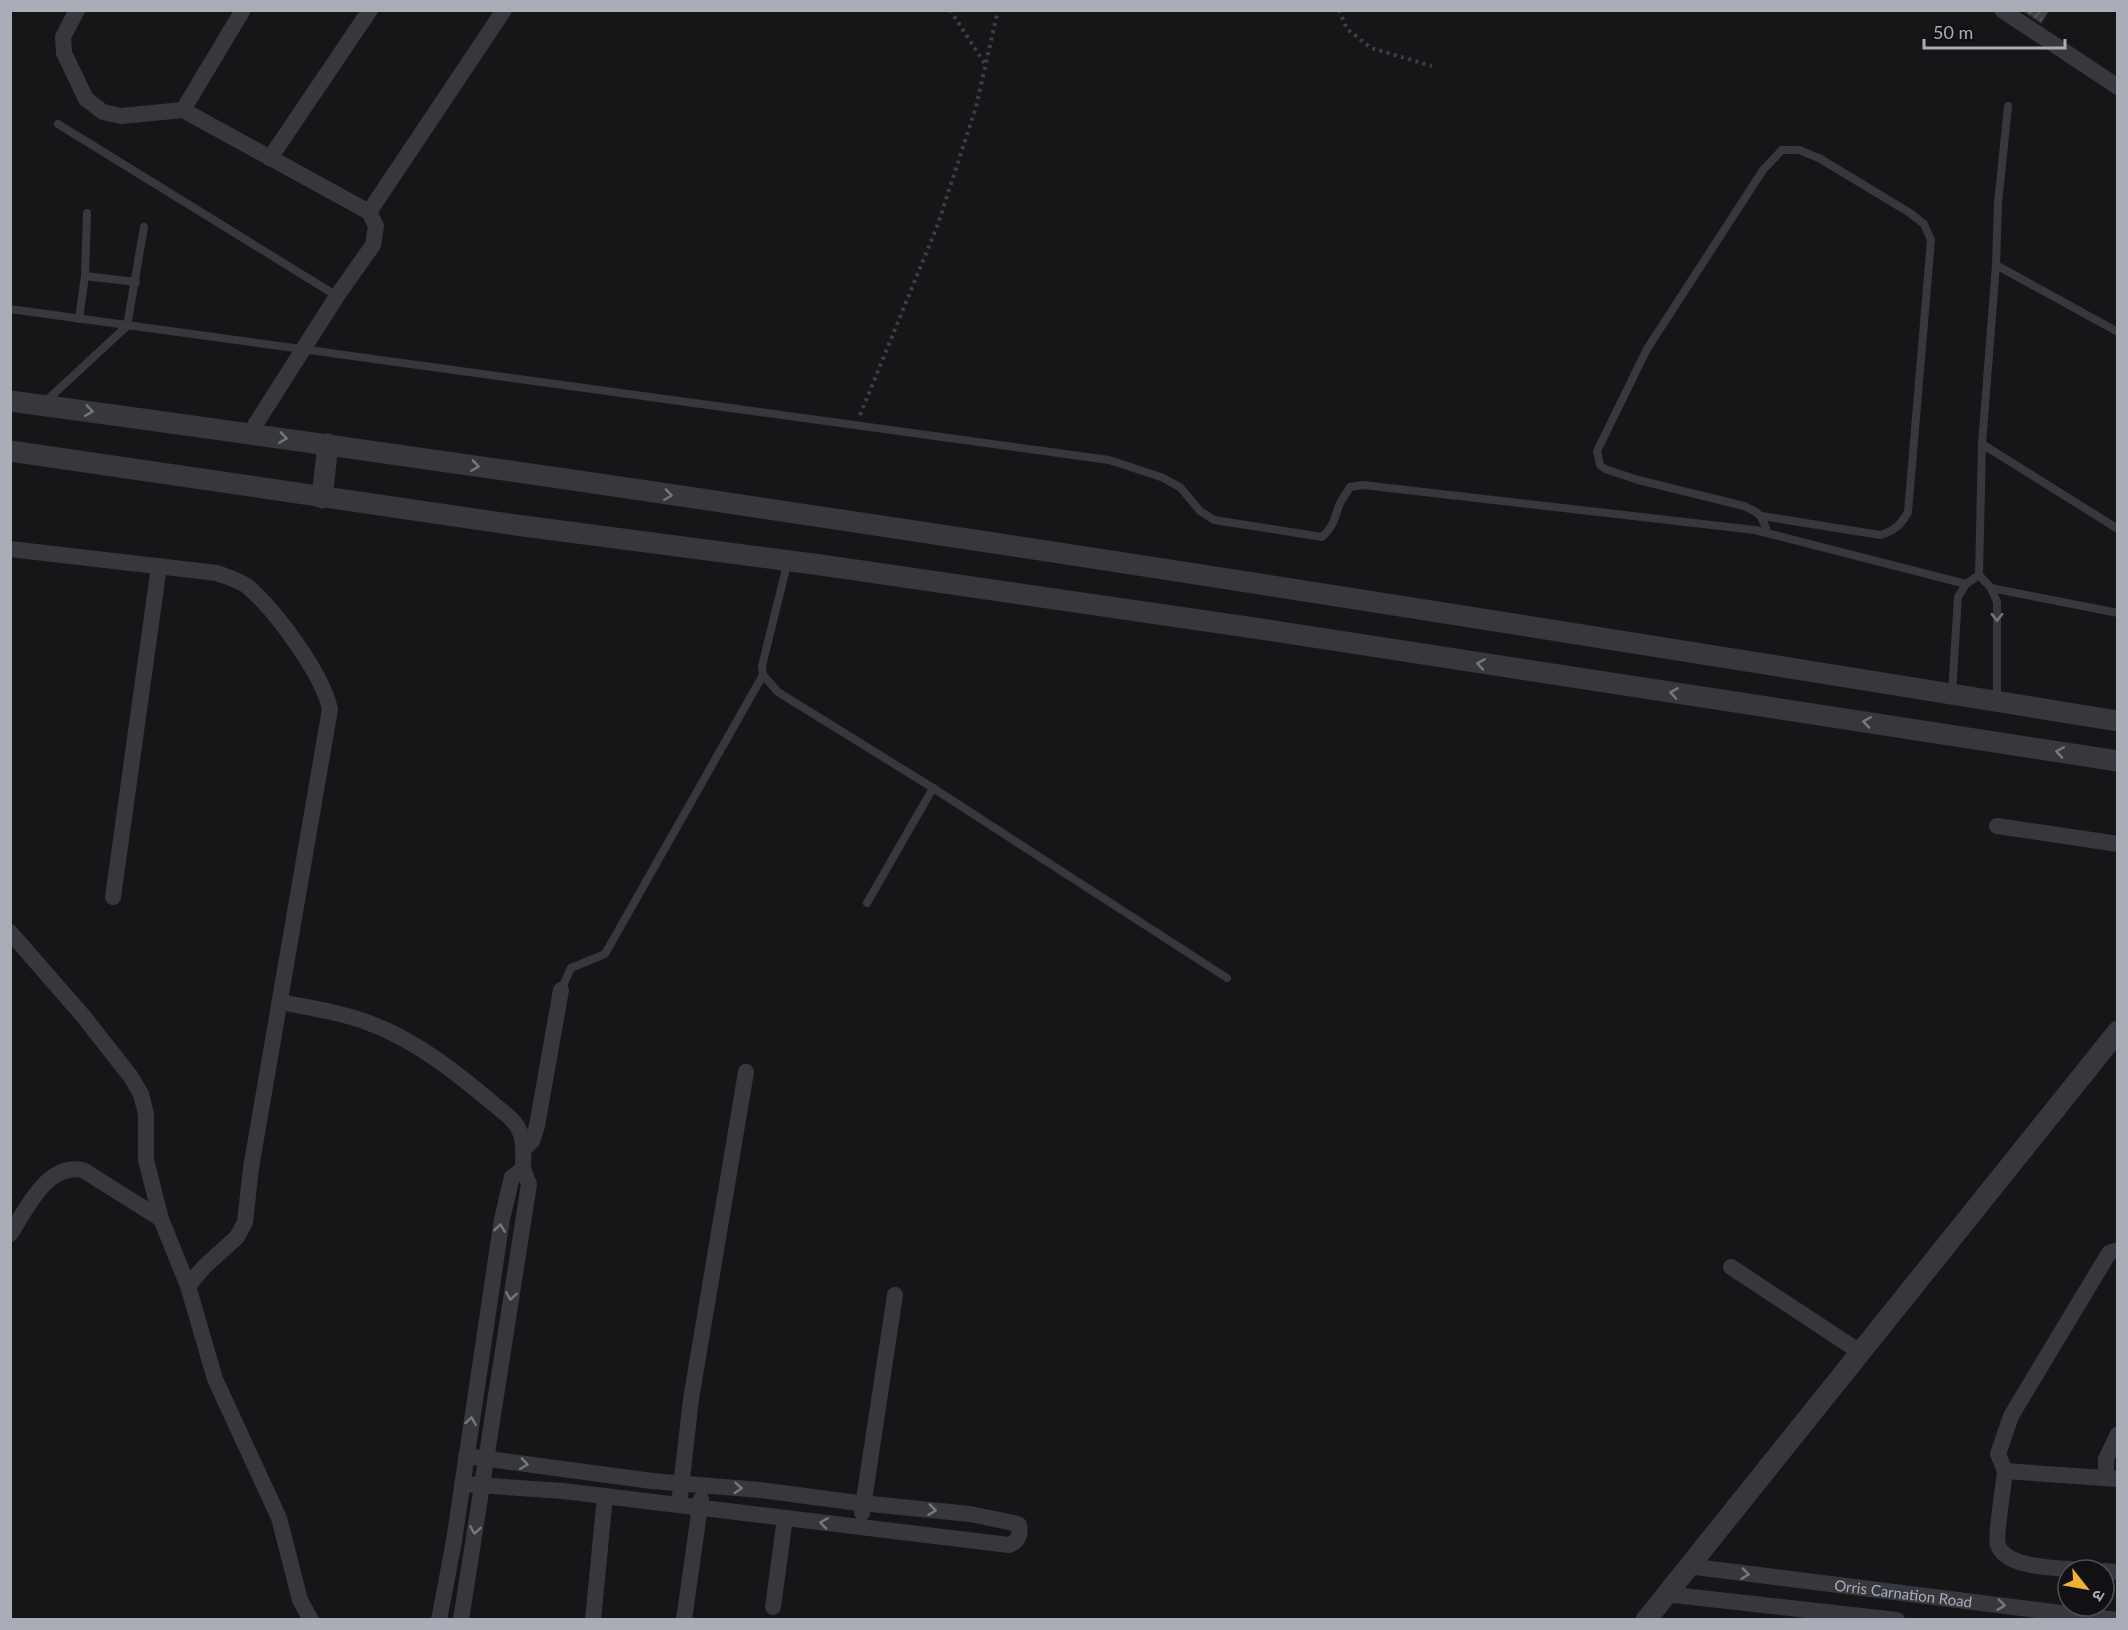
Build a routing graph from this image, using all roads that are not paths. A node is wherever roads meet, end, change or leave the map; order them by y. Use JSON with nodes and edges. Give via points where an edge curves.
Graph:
{"nodes":[{"id":1,"x":77,"y":10,"type":"edge"},
{"id":2,"x":243,"y":10,"type":"edge"},
{"id":3,"x":370,"y":10,"type":"edge"},
{"id":4,"x":504,"y":10,"type":"edge"},
{"id":5,"x":2010,"y":13,"type":"edge"},
{"id":6,"x":2118,"y":87,"type":"edge"},
{"id":7,"x":2008,"y":106,"type":"dead end"},
{"id":8,"x":183,"y":110,"type":"junction"},
{"id":9,"x":58,"y":124,"type":"dead end"},
{"id":10,"x":270,"y":158,"type":"junction"},
{"id":11,"x":369,"y":212,"type":"junction"},
{"id":12,"x":87,"y":213,"type":"dead end"},
{"id":13,"x":144,"y":227,"type":"dead end"},
{"id":14,"x":1996,"y":265,"type":"junction"},
{"id":15,"x":85,"y":276,"type":"junction"},
{"id":16,"x":136,"y":282,"type":"junction"},
{"id":17,"x":337,"y":296,"type":"junction"},
{"id":18,"x":10,"y":309,"type":"edge"},
{"id":19,"x":79,"y":319,"type":"junction"},
{"id":20,"x":127,"y":326,"type":"junction"},
{"id":21,"x":2118,"y":332,"type":"edge"},
{"id":22,"x":304,"y":348,"type":"junction"},
{"id":23,"x":10,"y":401,"type":"edge"},
{"id":24,"x":42,"y":405,"type":"junction"},
{"id":25,"x":250,"y":433,"type":"junction"},
{"id":26,"x":328,"y":444,"type":"junction"},
{"id":27,"x":1982,"y":444,"type":"junction"},
{"id":28,"x":10,"y":451,"type":"edge"},
{"id":29,"x":322,"y":498,"type":"junction"},
{"id":30,"x":1762,"y":516,"type":"junction"},
{"id":31,"x":2118,"y":529,"type":"edge"},
{"id":32,"x":1767,"y":532,"type":"junction"},
{"id":33,"x":10,"y":549,"type":"edge"},
{"id":34,"x":788,"y":560,"type":"junction"},
{"id":35,"x":159,"y":567,"type":"junction"},
{"id":36,"x":1979,"y":574,"type":"junction"},
{"id":37,"x":1966,"y":584,"type":"junction"},
{"id":38,"x":1991,"y":588,"type":"junction"},
{"id":39,"x":2118,"y":614,"type":"edge"},
{"id":40,"x":763,"y":675,"type":"junction"},
{"id":41,"x":1952,"y":694,"type":"junction"},
{"id":42,"x":1997,"y":701,"type":"junction"},
{"id":43,"x":2118,"y":721,"type":"edge"},
{"id":44,"x":2118,"y":761,"type":"edge"},
{"id":45,"x":933,"y":788,"type":"junction"},
{"id":46,"x":1997,"y":826,"type":"dead end"},
{"id":47,"x":2118,"y":844,"type":"edge"},
{"id":48,"x":113,"y":897,"type":"dead end"},
{"id":49,"x":867,"y":903,"type":"dead end"},
{"id":50,"x":10,"y":932,"type":"edge"},
{"id":51,"x":1227,"y":978,"type":"dead end"},
{"id":52,"x":561,"y":990,"type":"joint"},
{"id":53,"x":280,"y":1002,"type":"junction"},
{"id":54,"x":2118,"y":1031,"type":"edge"},
{"id":55,"x":746,"y":1072,"type":"dead end"},
{"id":56,"x":524,"y":1149,"type":"junction"},
{"id":57,"x":522,"y":1169,"type":"junction"},
{"id":58,"x":161,"y":1219,"type":"junction"},
{"id":59,"x":10,"y":1234,"type":"edge"},
{"id":60,"x":2118,"y":1250,"type":"edge"},
{"id":61,"x":1731,"y":1267,"type":"dead end"},
{"id":62,"x":189,"y":1286,"type":"junction"},
{"id":63,"x":895,"y":1295,"type":"dead end"},
{"id":64,"x":1860,"y":1352,"type":"junction"},
{"id":65,"x":2118,"y":1434,"type":"edge"},
{"id":66,"x":466,"y":1456,"type":"junction"},
{"id":67,"x":485,"y":1458,"type":"junction"},
{"id":68,"x":2005,"y":1471,"type":"junction"},
{"id":69,"x":2112,"y":1478,"type":"edge"},
{"id":70,"x":682,"y":1482,"type":"junction"},
{"id":71,"x":462,"y":1484,"type":"junction"},
{"id":72,"x":702,"y":1485,"type":"junction"},
{"id":73,"x":482,"y":1486,"type":"junction"},
{"id":74,"x":605,"y":1496,"type":"junction"},
{"id":75,"x":863,"y":1503,"type":"junction"},
{"id":76,"x":679,"y":1506,"type":"junction"},
{"id":77,"x":700,"y":1508,"type":"junction"},
{"id":78,"x":785,"y":1518,"type":"junction"},
{"id":79,"x":860,"y":1528,"type":"junction"},
{"id":80,"x":1687,"y":1566,"type":"junction"},
{"id":81,"x":2056,"y":1567,"type":"edge"},
{"id":82,"x":1665,"y":1594,"type":"junction"},
{"id":83,"x":773,"y":1607,"type":"dead end"},
{"id":84,"x":2115,"y":1619,"type":"edge"},
{"id":85,"x":311,"y":1620,"type":"edge"},
{"id":86,"x":439,"y":1620,"type":"edge"},
{"id":87,"x":460,"y":1620,"type":"edge"},
{"id":88,"x":593,"y":1620,"type":"edge"},
{"id":89,"x":684,"y":1620,"type":"edge"},
{"id":90,"x":1646,"y":1620,"type":"edge"},
{"id":91,"x":1897,"y":1620,"type":"edge"}],
"edges":[{"from":1,"to":8,"type":"street","via":[[63,37],[63,52],[86,99],[103,112],[121,116]]},
{"from":2,"to":8,"type":"street"},
{"from":3,"to":10,"type":"street"},
{"from":4,"to":11,"type":"street"},
{"from":5,"to":6,"type":"street"},
{"from":7,"to":14,"type":"lane"},
{"from":8,"to":10,"type":"street"},
{"from":9,"to":17,"type":"lane"},
{"from":10,"to":11,"type":"street"},
{"from":11,"to":17,"type":"street","via":[[376,226],[373,245]]},
{"from":12,"to":15,"type":"lane"},
{"from":13,"to":16,"type":"lane"},
{"from":14,"to":21,"type":"lane"},
{"from":14,"to":27,"type":"lane"},
{"from":15,"to":16,"type":"lane"},
{"from":15,"to":19,"type":"lane"},
{"from":16,"to":20,"type":"lane"},
{"from":17,"to":22,"type":"street"},
{"from":18,"to":19,"type":"lane"},
{"from":19,"to":20,"type":"lane"},
{"from":20,"to":22,"type":"lane"},
{"from":20,"to":24,"type":"lane"},
{"from":22,"to":25,"type":"street"},
{"from":22,"to":32,"type":"lane","via":[[1109,460],[1180,487],[1200,511],[1214,520],[1322,537],[1336,520],[1350,487],[1363,485]]},
{"from":23,"to":24,"type":"street"},
{"from":24,"to":25,"type":"street","one_way":true},
{"from":25,"to":26,"type":"street","one_way":true},
{"from":26,"to":29,"type":"street"},
{"from":26,"to":41,"type":"street","one_way":true,"via":[[1363,599]]},
{"from":27,"to":31,"type":"lane"},
{"from":27,"to":36,"type":"lane"},
{"from":28,"to":29,"type":"street"},
{"from":29,"to":34,"type":"street"},
{"from":30,"to":30,"type":"lane","via":[[1744,506],[1605,469],[1597,451],[1647,349],[1763,170],[1782,150],[1798,150],[1820,158],[1910,213],[1924,224],[1931,240],[1908,512],[1902,523],[1880,535]]},
{"from":30,"to":32,"type":"lane"},
{"from":32,"to":37,"type":"lane"},
{"from":33,"to":35,"type":"street"},
{"from":34,"to":40,"type":"lane"},
{"from":44,"to":34,"type":"street","one_way":true},
{"from":35,"to":48,"type":"street"},
{"from":35,"to":53,"type":"street","via":[[218,573],[245,584],[269,608],[327,694],[330,709]]},
{"from":36,"to":37,"type":"lane"},
{"from":36,"to":38,"type":"lane"},
{"from":37,"to":41,"type":"lane","via":[[1958,597]]},
{"from":38,"to":39,"type":"lane"},
{"from":38,"to":42,"type":"lane","one_way":true,"via":[[1997,602]]},
{"from":40,"to":45,"type":"lane","via":[[778,692]]},
{"from":40,"to":52,"type":"lane","via":[[605,954],[572,968]]},
{"from":41,"to":42,"type":"street"},
{"from":42,"to":43,"type":"street"},
{"from":45,"to":49,"type":"lane"},
{"from":45,"to":51,"type":"lane"},
{"from":46,"to":47,"type":"street"},
{"from":50,"to":58,"type":"street","via":[[84,1017],[141,1094],[146,1114],[146,1160]]},
{"from":52,"to":56,"type":"street","via":[[537,1126],[532,1141]]},
{"from":53,"to":56,"type":"street","via":[[344,1014],[372,1024],[432,1056],[507,1115],[518,1128]]},
{"from":53,"to":62,"type":"street","via":[[245,1222],[237,1237]]},
{"from":54,"to":64,"type":"street"},
{"from":55,"to":70,"type":"street","via":[[691,1399]]},
{"from":56,"to":57,"type":"street"},
{"from":66,"to":57,"type":"street","one_way":true,"via":[[502,1219],[512,1178]]},
{"from":57,"to":67,"type":"street","one_way":true,"via":[[529,1184]]},
{"from":58,"to":59,"type":"street","via":[[74,1168],[48,1179]]},
{"from":58,"to":62,"type":"street"},
{"from":60,"to":68,"type":"street","via":[[2109,1253],[2011,1416],[1998,1454]]},
{"from":61,"to":64,"type":"street"},
{"from":62,"to":85,"type":"street","via":[[215,1379],[279,1518],[300,1600]]},
{"from":63,"to":75,"type":"street"},
{"from":64,"to":80,"type":"street"},
{"from":65,"to":69,"type":"street","via":[[2106,1459]]},
{"from":66,"to":67,"type":"street"},
{"from":66,"to":71,"type":"street"},
{"from":67,"to":70,"type":"street","one_way":true},
{"from":67,"to":73,"type":"street"},
{"from":68,"to":69,"type":"street"},
{"from":68,"to":81,"type":"street","via":[[1997,1543],[2004,1554],[2021,1564]]},
{"from":70,"to":72,"type":"street"},
{"from":70,"to":76,"type":"street"},
{"from":71,"to":73,"type":"street"},
{"from":71,"to":86,"type":"street"},
{"from":72,"to":75,"type":"street","one_way":true},
{"from":72,"to":77,"type":"street"},
{"from":73,"to":74,"type":"street"},
{"from":73,"to":87,"type":"street","one_way":true},
{"from":74,"to":76,"type":"street"},
{"from":74,"to":88,"type":"street"},
{"from":75,"to":79,"type":"street"},
{"from":75,"to":79,"type":"street","one_way":true,"via":[[970,1514],[1014,1523],[1020,1531],[1015,1543],[1009,1545]]},
{"from":76,"to":77,"type":"street"},
{"from":77,"to":78,"type":"street"},
{"from":77,"to":89,"type":"street"},
{"from":79,"to":78,"type":"street","one_way":true},
{"from":78,"to":83,"type":"street"},
{"from":80,"to":82,"type":"street"},
{"from":80,"to":84,"type":"street","name":"Orris Carnation Road","one_way":true},
{"from":82,"to":90,"type":"street"},
{"from":82,"to":91,"type":"street","name":"Orris Carnation Road"}]}
